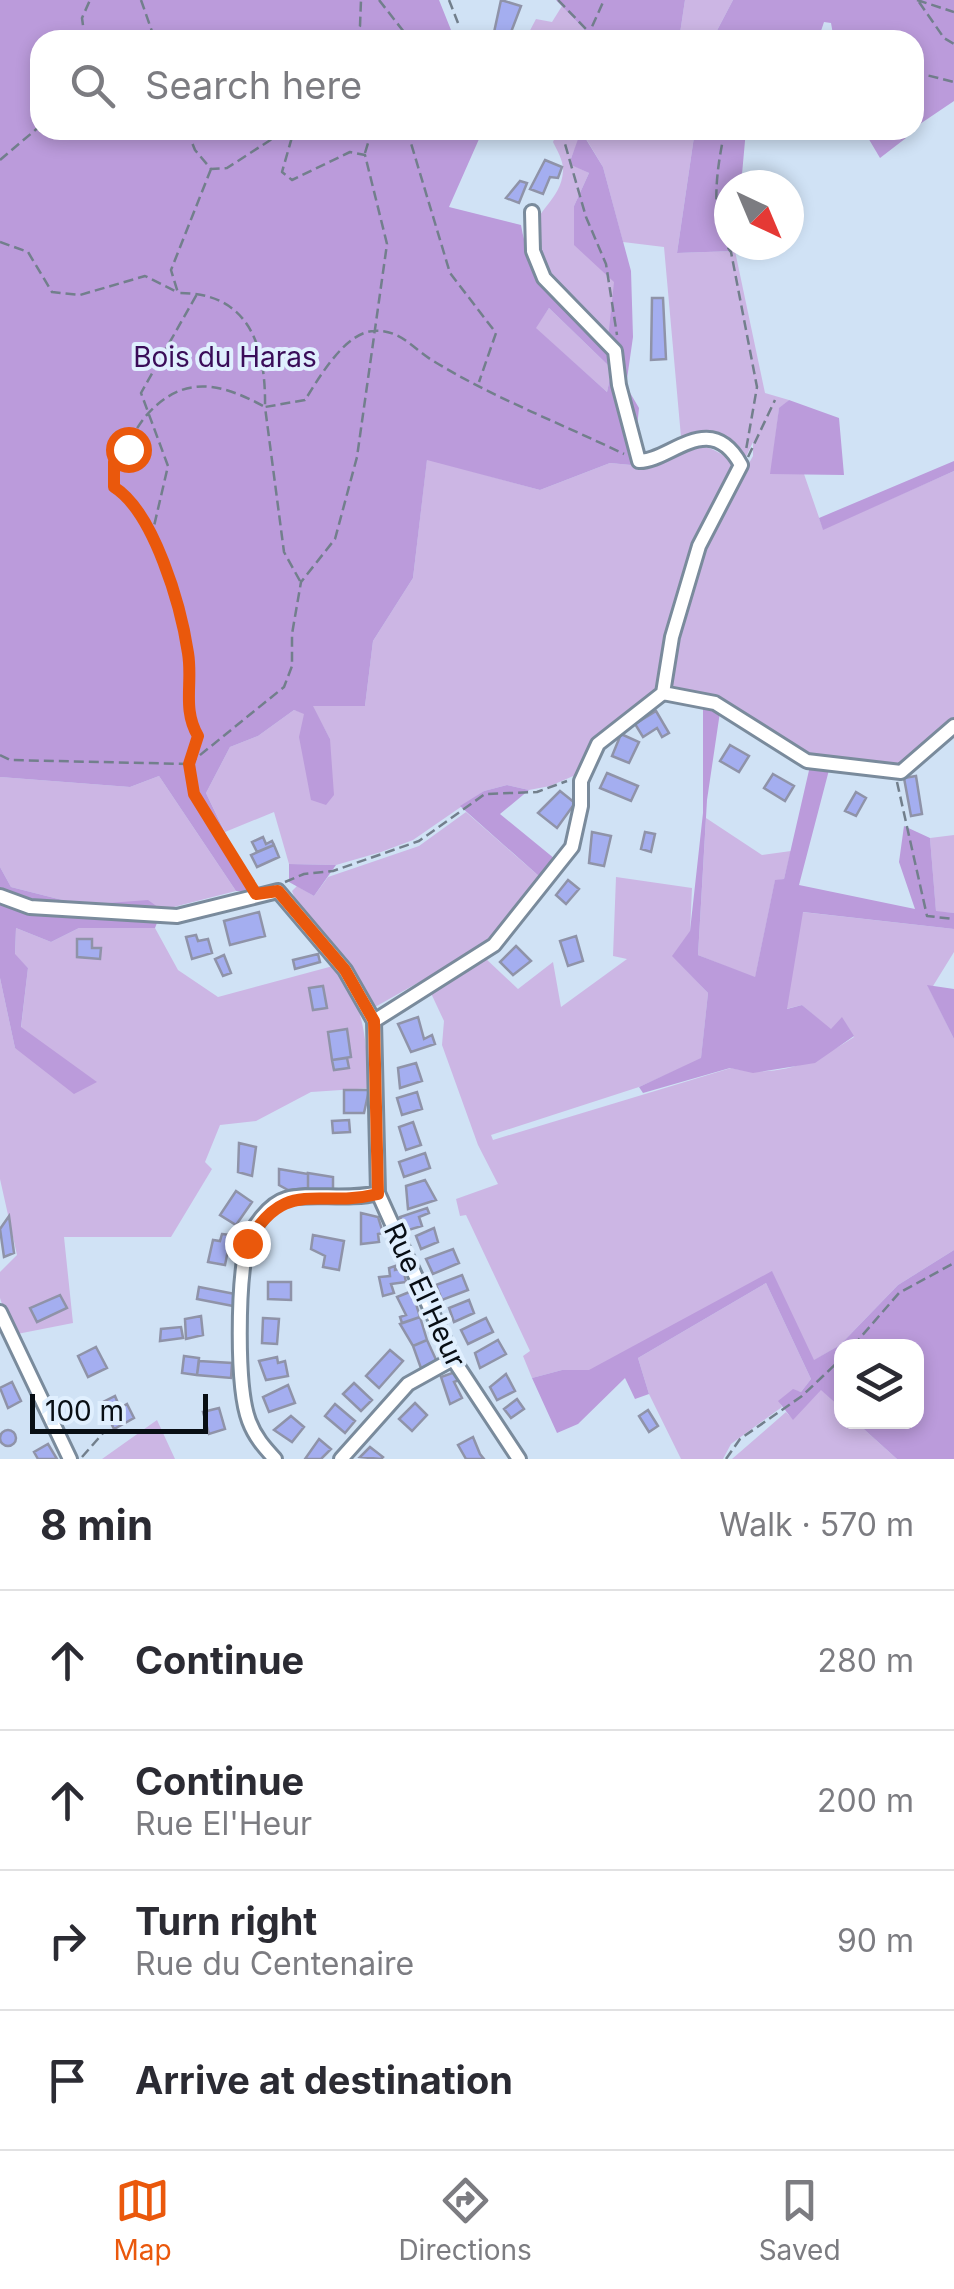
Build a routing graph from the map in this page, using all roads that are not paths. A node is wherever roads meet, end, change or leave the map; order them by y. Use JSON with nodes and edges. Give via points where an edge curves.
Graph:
{"nodes":[{"id":1,"x":532,"y":212,"type":"dead end"},
{"id":2,"x":663,"y":693,"type":"junction"},
{"id":3,"x":954,"y":726,"type":"edge"},
{"id":4,"x":0,"y":896,"type":"edge"},
{"id":5,"x":374,"y":1021,"type":"junction"},
{"id":6,"x":378,"y":1194,"type":"junction"},
{"id":7,"x":0,"y":1312,"type":"edge"},
{"id":8,"x":453,"y":1359,"type":"junction"},
{"id":9,"x":70,"y":1459,"type":"edge"},
{"id":10,"x":275,"y":1459,"type":"edge"},
{"id":11,"x":341,"y":1459,"type":"edge"},
{"id":12,"x":519,"y":1459,"type":"edge"}],
"edges":[{"from":1,"to":2,"type":"street","via":[[533,251],[544,278],[615,351],[639,461],[657,459],[680,442],[702,440],[745,460],[698,546]]},
{"from":2,"to":3,"type":"street","via":[[715,703],[807,761],[901,772]]},
{"from":2,"to":5,"type":"street","via":[[598,744],[581,781],[572,847],[494,945]]},
{"from":4,"to":5,"type":"street","name":"Rue El'Heur","via":[[30,907],[177,916],[278,891],[345,970]]},
{"from":5,"to":6,"type":"street","name":"Rue El'Heur"},
{"from":6,"to":8,"type":"street","name":"Rue El'Heur"},
{"from":6,"to":10,"type":"street","via":[[286,1200],[264,1215],[247,1243],[240,1358],[248,1418]]},
{"from":7,"to":9,"type":"street"},
{"from":8,"to":11,"type":"street","via":[[408,1384]]},
{"from":8,"to":12,"type":"street","name":"Rue El'Heur"}]}
